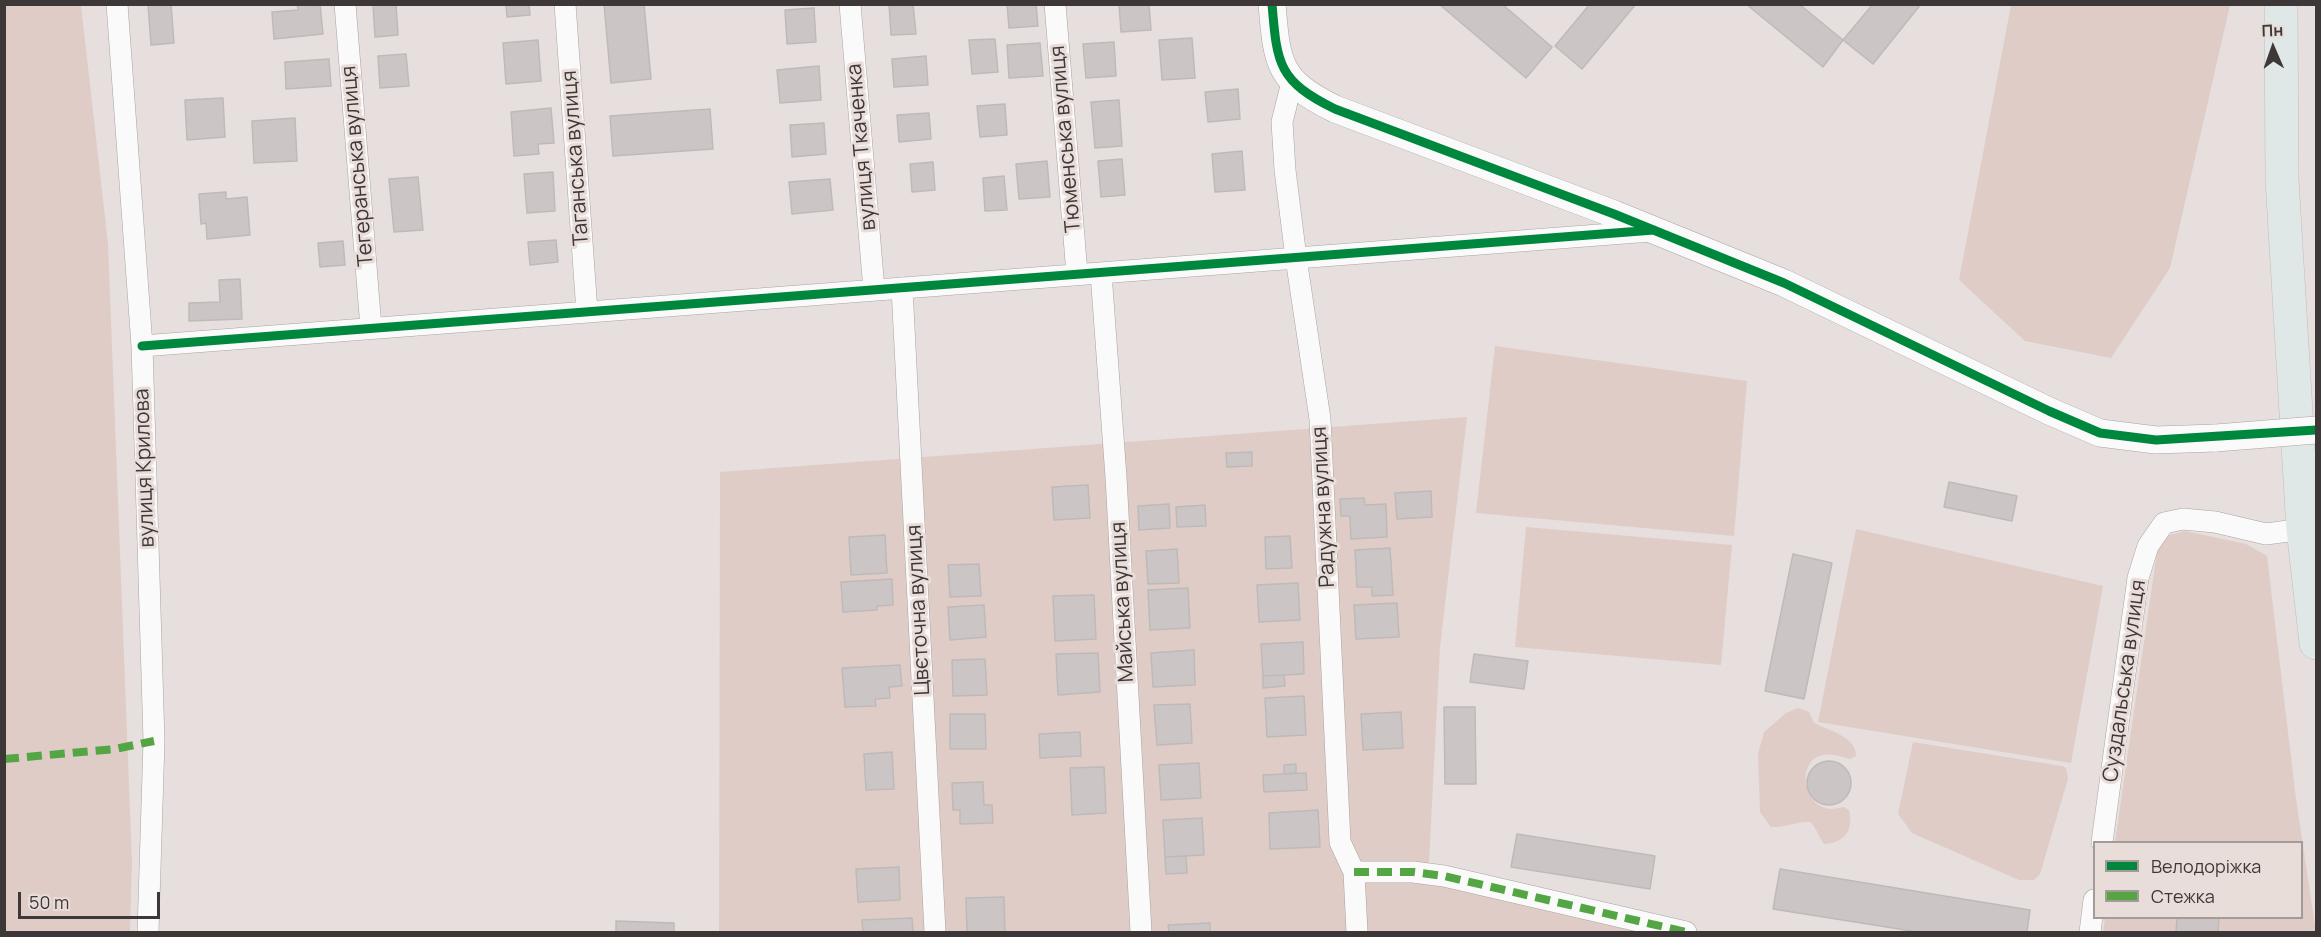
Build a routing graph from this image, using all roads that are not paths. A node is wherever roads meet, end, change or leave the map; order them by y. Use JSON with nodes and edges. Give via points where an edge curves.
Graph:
{"nodes":[{"id":1,"x":117,"y":4,"type":"edge"},
{"id":2,"x":345,"y":4,"type":"edge"},
{"id":3,"x":565,"y":4,"type":"edge"},
{"id":4,"x":850,"y":4,"type":"edge"},
{"id":5,"x":1055,"y":4,"type":"edge"},
{"id":6,"x":1272,"y":4,"type":"edge"},
{"id":7,"x":2281,"y":4,"type":"edge"},
{"id":8,"x":1292,"y":82,"type":"junction"},
{"id":9,"x":1654,"y":230,"type":"junction"},
{"id":10,"x":1296,"y":258,"type":"junction"},
{"id":11,"x":1101,"y":273,"type":"junction"},
{"id":12,"x":1077,"y":274,"type":"junction"},
{"id":13,"x":902,"y":288,"type":"junction"},
{"id":14,"x":874,"y":290,"type":"junction"},
{"id":15,"x":587,"y":312,"type":"junction"},
{"id":16,"x":371,"y":328,"type":"junction"},
{"id":17,"x":142,"y":346,"type":"junction"},
{"id":18,"x":2316,"y":430,"type":"edge"},
{"id":19,"x":2303,"y":529,"type":"junction"},
{"id":20,"x":2316,"y":643,"type":"edge"},
{"id":21,"x":2102,"y":841,"type":"edge"},
{"id":22,"x":1354,"y":872,"type":"junction"},
{"id":23,"x":2093,"y":908,"type":"edge"},
{"id":24,"x":148,"y":933,"type":"edge"},
{"id":25,"x":935,"y":933,"type":"edge"},
{"id":26,"x":1141,"y":933,"type":"edge"},
{"id":27,"x":1357,"y":933,"type":"edge"},
{"id":28,"x":1686,"y":933,"type":"edge"},
{"id":29,"x":2090,"y":933,"type":"edge"}],
"edges":[{"from":1,"to":17,"type":"street","name":"вулиця Крилова"},
{"from":2,"to":16,"type":"street","name":"Тегеранська вулиця"},
{"from":3,"to":15,"type":"street","name":"Таганська вулиця"},
{"from":4,"to":14,"type":"street","name":"вулиця Ткаченка"},
{"from":5,"to":12,"type":"street","name":"Тюменська вулиця"},
{"from":6,"to":8,"type":"street","via":[[1280,62]]},
{"from":7,"to":19,"type":"main road","via":[[2282,178]]},
{"from":8,"to":9,"type":"street","via":[[1335,109]]},
{"from":8,"to":10,"type":"street","name":"Радужна вулиця","via":[[1282,122]]},
{"from":9,"to":10,"type":"street"},
{"from":9,"to":18,"type":"street","bridge":true,"via":[[1785,283],[2100,433],[2156,440]]},
{"from":10,"to":11,"type":"street"},
{"from":10,"to":22,"type":"street","name":"Радужна вулиця","via":[[1320,418],[1340,842]]},
{"from":11,"to":12,"type":"street"},
{"from":11,"to":26,"type":"street","name":"Майська вулиця"},
{"from":12,"to":13,"type":"street"},
{"from":13,"to":14,"type":"street"},
{"from":13,"to":25,"type":"street","name":"Цвєточна вулиця"},
{"from":14,"to":15,"type":"street"},
{"from":15,"to":16,"type":"street"},
{"from":16,"to":17,"type":"street"},
{"from":17,"to":24,"type":"street","name":"вулиця Крилова","via":[[154,741]]},
{"from":19,"to":20,"type":"main road"},
{"from":19,"to":21,"type":"street","name":"Суздальська вулиця","via":[[2266,534],[2183,519],[2164,524],[2148,546],[2138,578]]},
{"from":22,"to":27,"type":"street","name":"Радужна вулиця"},
{"from":22,"to":28,"type":"street","via":[[1444,876]]},
{"from":23,"to":29,"type":"street"}]}
